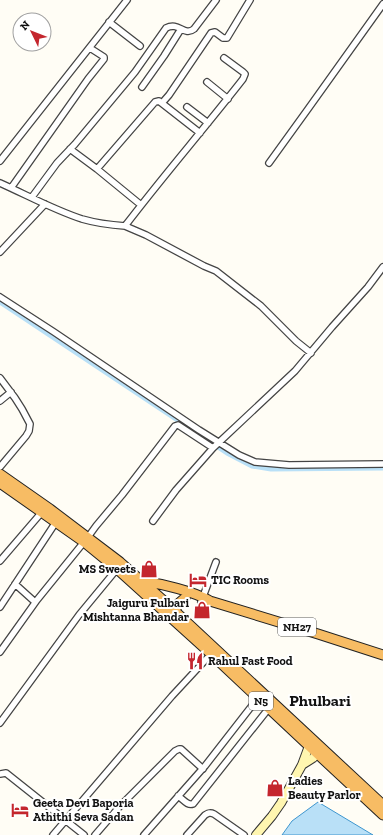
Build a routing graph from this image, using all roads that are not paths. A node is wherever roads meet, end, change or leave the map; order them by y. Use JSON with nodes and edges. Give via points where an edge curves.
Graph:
{"nodes":[{"id":1,"x":127,"y":0,"type":"edge"},
{"id":2,"x":216,"y":0,"type":"edge"},
{"id":3,"x":250,"y":0,"type":"edge"},
{"id":4,"x":383,"y":4,"type":"edge"},
{"id":5,"x":110,"y":22,"type":"junction"},
{"id":6,"x":181,"y":29,"type":"junction"},
{"id":7,"x":140,"y":46,"type":"dead end"},
{"id":8,"x":90,"y":48,"type":"junction"},
{"id":9,"x":224,"y":58,"type":"dead end"},
{"id":10,"x":207,"y":82,"type":"dead end"},
{"id":11,"x":142,"y":87,"type":"dead end"},
{"id":12,"x":228,"y":99,"type":"junction"},
{"id":13,"x":162,"y":103,"type":"junction"},
{"id":14,"x":187,"y":107,"type":"dead end"},
{"id":15,"x":208,"y":123,"type":"junction"},
{"id":16,"x":200,"y":133,"type":"junction"},
{"id":17,"x":70,"y":149,"type":"junction"},
{"id":18,"x":0,"y":162,"type":"edge"},
{"id":19,"x":269,"y":163,"type":"dead end"},
{"id":20,"x":97,"y":169,"type":"junction"},
{"id":21,"x":0,"y":183,"type":"edge"},
{"id":22,"x":11,"y":188,"type":"junction"},
{"id":23,"x":32,"y":197,"type":"junction"},
{"id":24,"x":45,"y":204,"type":"junction"},
{"id":25,"x":141,"y":205,"type":"junction"},
{"id":26,"x":125,"y":226,"type":"junction"},
{"id":27,"x":0,"y":252,"type":"edge"},
{"id":28,"x":383,"y":267,"type":"edge"},
{"id":29,"x":0,"y":297,"type":"edge"},
{"id":30,"x":311,"y":353,"type":"junction"},
{"id":31,"x":0,"y":378,"type":"edge"},
{"id":32,"x":11,"y":392,"type":"junction"},
{"id":33,"x":0,"y":401,"type":"edge"},
{"id":34,"x":219,"y":442,"type":"junction"},
{"id":35,"x":213,"y":448,"type":"junction"},
{"id":36,"x":383,"y":464,"type":"edge"},
{"id":37,"x":0,"y":467,"type":"edge"},
{"id":38,"x":0,"y":474,"type":"edge"},
{"id":39,"x":0,"y":483,"type":"edge"},
{"id":40,"x":42,"y":512,"type":"junction"},
{"id":41,"x":153,"y":521,"type":"dead end"},
{"id":42,"x":56,"y":522,"type":"junction"},
{"id":43,"x":86,"y":540,"type":"junction"},
{"id":44,"x":0,"y":561,"type":"edge"},
{"id":45,"x":216,"y":562,"type":"dead end"},
{"id":46,"x":117,"y":569,"type":"junction"},
{"id":47,"x":15,"y":584,"type":"junction"},
{"id":48,"x":140,"y":584,"type":"junction"},
{"id":49,"x":151,"y":589,"type":"junction"},
{"id":50,"x":185,"y":598,"type":"junction"},
{"id":51,"x":205,"y":600,"type":"junction"},
{"id":52,"x":36,"y":602,"type":"junction"},
{"id":53,"x":0,"y":607,"type":"edge"},
{"id":54,"x":175,"y":611,"type":"junction"},
{"id":55,"x":0,"y":652,"type":"edge"},
{"id":56,"x":211,"y":654,"type":"junction"},
{"id":57,"x":383,"y":655,"type":"edge"},
{"id":58,"x":258,"y":698,"type":"junction"},
{"id":59,"x":269,"y":708,"type":"junction"},
{"id":60,"x":0,"y":723,"type":"edge"},
{"id":61,"x":312,"y":743,"type":"junction"},
{"id":62,"x":320,"y":751,"type":"junction"},
{"id":63,"x":302,"y":765,"type":"junction"},
{"id":64,"x":203,"y":769,"type":"junction"},
{"id":65,"x":0,"y":774,"type":"edge"},
{"id":66,"x":178,"y":796,"type":"junction"},
{"id":67,"x":383,"y":805,"type":"edge"},
{"id":68,"x":383,"y":815,"type":"edge"},
{"id":69,"x":65,"y":820,"type":"junction"},
{"id":70,"x":53,"y":835,"type":"edge"},
{"id":71,"x":84,"y":835,"type":"edge"},
{"id":72,"x":95,"y":835,"type":"edge"},
{"id":73,"x":144,"y":835,"type":"edge"},
{"id":74,"x":187,"y":835,"type":"edge"},
{"id":75,"x":244,"y":835,"type":"edge"},
{"id":76,"x":256,"y":835,"type":"edge"}],
"edges":[{"from":1,"to":5,"type":"street"},
{"from":2,"to":6,"type":"street","via":[[191,32]]},
{"from":3,"to":13,"type":"street","via":[[227,38],[215,32],[211,33]]},
{"from":4,"to":19,"type":"street"},
{"from":5,"to":7,"type":"street"},
{"from":5,"to":8,"type":"street"},
{"from":6,"to":11,"type":"street"},
{"from":6,"to":17,"type":"street","via":[[174,26],[166,28],[135,72]]},
{"from":8,"to":18,"type":"street"},
{"from":8,"to":22,"type":"street","via":[[104,59]]},
{"from":9,"to":12,"type":"street","via":[[245,74]]},
{"from":10,"to":12,"type":"street"},
{"from":12,"to":15,"type":"street"},
{"from":13,"to":16,"type":"street"},
{"from":13,"to":20,"type":"street","via":[[155,102]]},
{"from":14,"to":15,"type":"street"},
{"from":15,"to":16,"type":"street"},
{"from":16,"to":25,"type":"street"},
{"from":17,"to":20,"type":"street"},
{"from":17,"to":23,"type":"street"},
{"from":20,"to":25,"type":"street"},
{"from":21,"to":22,"type":"street"},
{"from":22,"to":23,"type":"street"},
{"from":23,"to":24,"type":"street"},
{"from":24,"to":26,"type":"street","via":[[100,224]]},
{"from":24,"to":27,"type":"street"},
{"from":25,"to":26,"type":"street"},
{"from":26,"to":30,"type":"street","via":[[216,271],[261,306]]},
{"from":28,"to":30,"type":"street"},
{"from":29,"to":34,"type":"street"},
{"from":30,"to":34,"type":"street","via":[[296,371]]},
{"from":31,"to":32,"type":"street"},
{"from":32,"to":33,"type":"street"},
{"from":32,"to":37,"type":"street","via":[[30,424],[29,431]]},
{"from":34,"to":35,"type":"street"},
{"from":34,"to":36,"type":"street","via":[[255,462],[288,465]]},
{"from":35,"to":41,"type":"street"},
{"from":35,"to":43,"type":"street","via":[[178,425],[175,426]]},
{"from":38,"to":43,"type":"highway","via":[[50,508]]},
{"from":39,"to":40,"type":"highway"},
{"from":40,"to":42,"type":"highway"},
{"from":40,"to":44,"type":"street"},
{"from":42,"to":43,"type":"highway"},
{"from":42,"to":47,"type":"street"},
{"from":43,"to":46,"type":"highway"},
{"from":43,"to":48,"type":"highway","via":[[115,558]]},
{"from":43,"to":52,"type":"street"},
{"from":45,"to":51,"type":"street"},
{"from":46,"to":48,"type":"highway","via":[[129,580]]},
{"from":46,"to":60,"type":"street","via":[[79,614]]},
{"from":47,"to":52,"type":"street"},
{"from":47,"to":53,"type":"street"},
{"from":48,"to":49,"type":"highway","number":"NH27"},
{"from":48,"to":51,"type":"highway","number":"NH27","via":[[162,585]]},
{"from":48,"to":56,"type":"highway","number":"N5"},
{"from":49,"to":50,"type":"highway","number":"NH27"},
{"from":49,"to":54,"type":"highway","number":"N5"},
{"from":50,"to":51,"type":"highway","number":"NH27"},
{"from":50,"to":54,"type":"highway"},
{"from":51,"to":57,"type":"highway","number":"NH27"},
{"from":52,"to":55,"type":"street"},
{"from":54,"to":61,"type":"highway","number":"N5"},
{"from":56,"to":58,"type":"highway","number":"N5"},
{"from":56,"to":69,"type":"street"},
{"from":58,"to":59,"type":"highway","number":"N5"},
{"from":58,"to":64,"type":"street"},
{"from":59,"to":61,"type":"highway","number":"N5"},
{"from":59,"to":66,"type":"street","via":[[193,804],[190,805]]},
{"from":61,"to":62,"type":"highway","number":"N5"},
{"from":61,"to":63,"type":"main road"},
{"from":62,"to":63,"type":"main road"},
{"from":62,"to":67,"type":"highway","number":"N5"},
{"from":62,"to":68,"type":"highway","number":"N5"},
{"from":63,"to":76,"type":"main road","via":[[281,803]]},
{"from":64,"to":66,"type":"street"},
{"from":64,"to":72,"type":"street","via":[[181,749],[175,750]]},
{"from":65,"to":69,"type":"street","via":[[6,773]]},
{"from":66,"to":73,"type":"street"},
{"from":69,"to":70,"type":"street"},
{"from":69,"to":71,"type":"street"},
{"from":74,"to":75,"type":"street","via":[[209,813]]}]}
